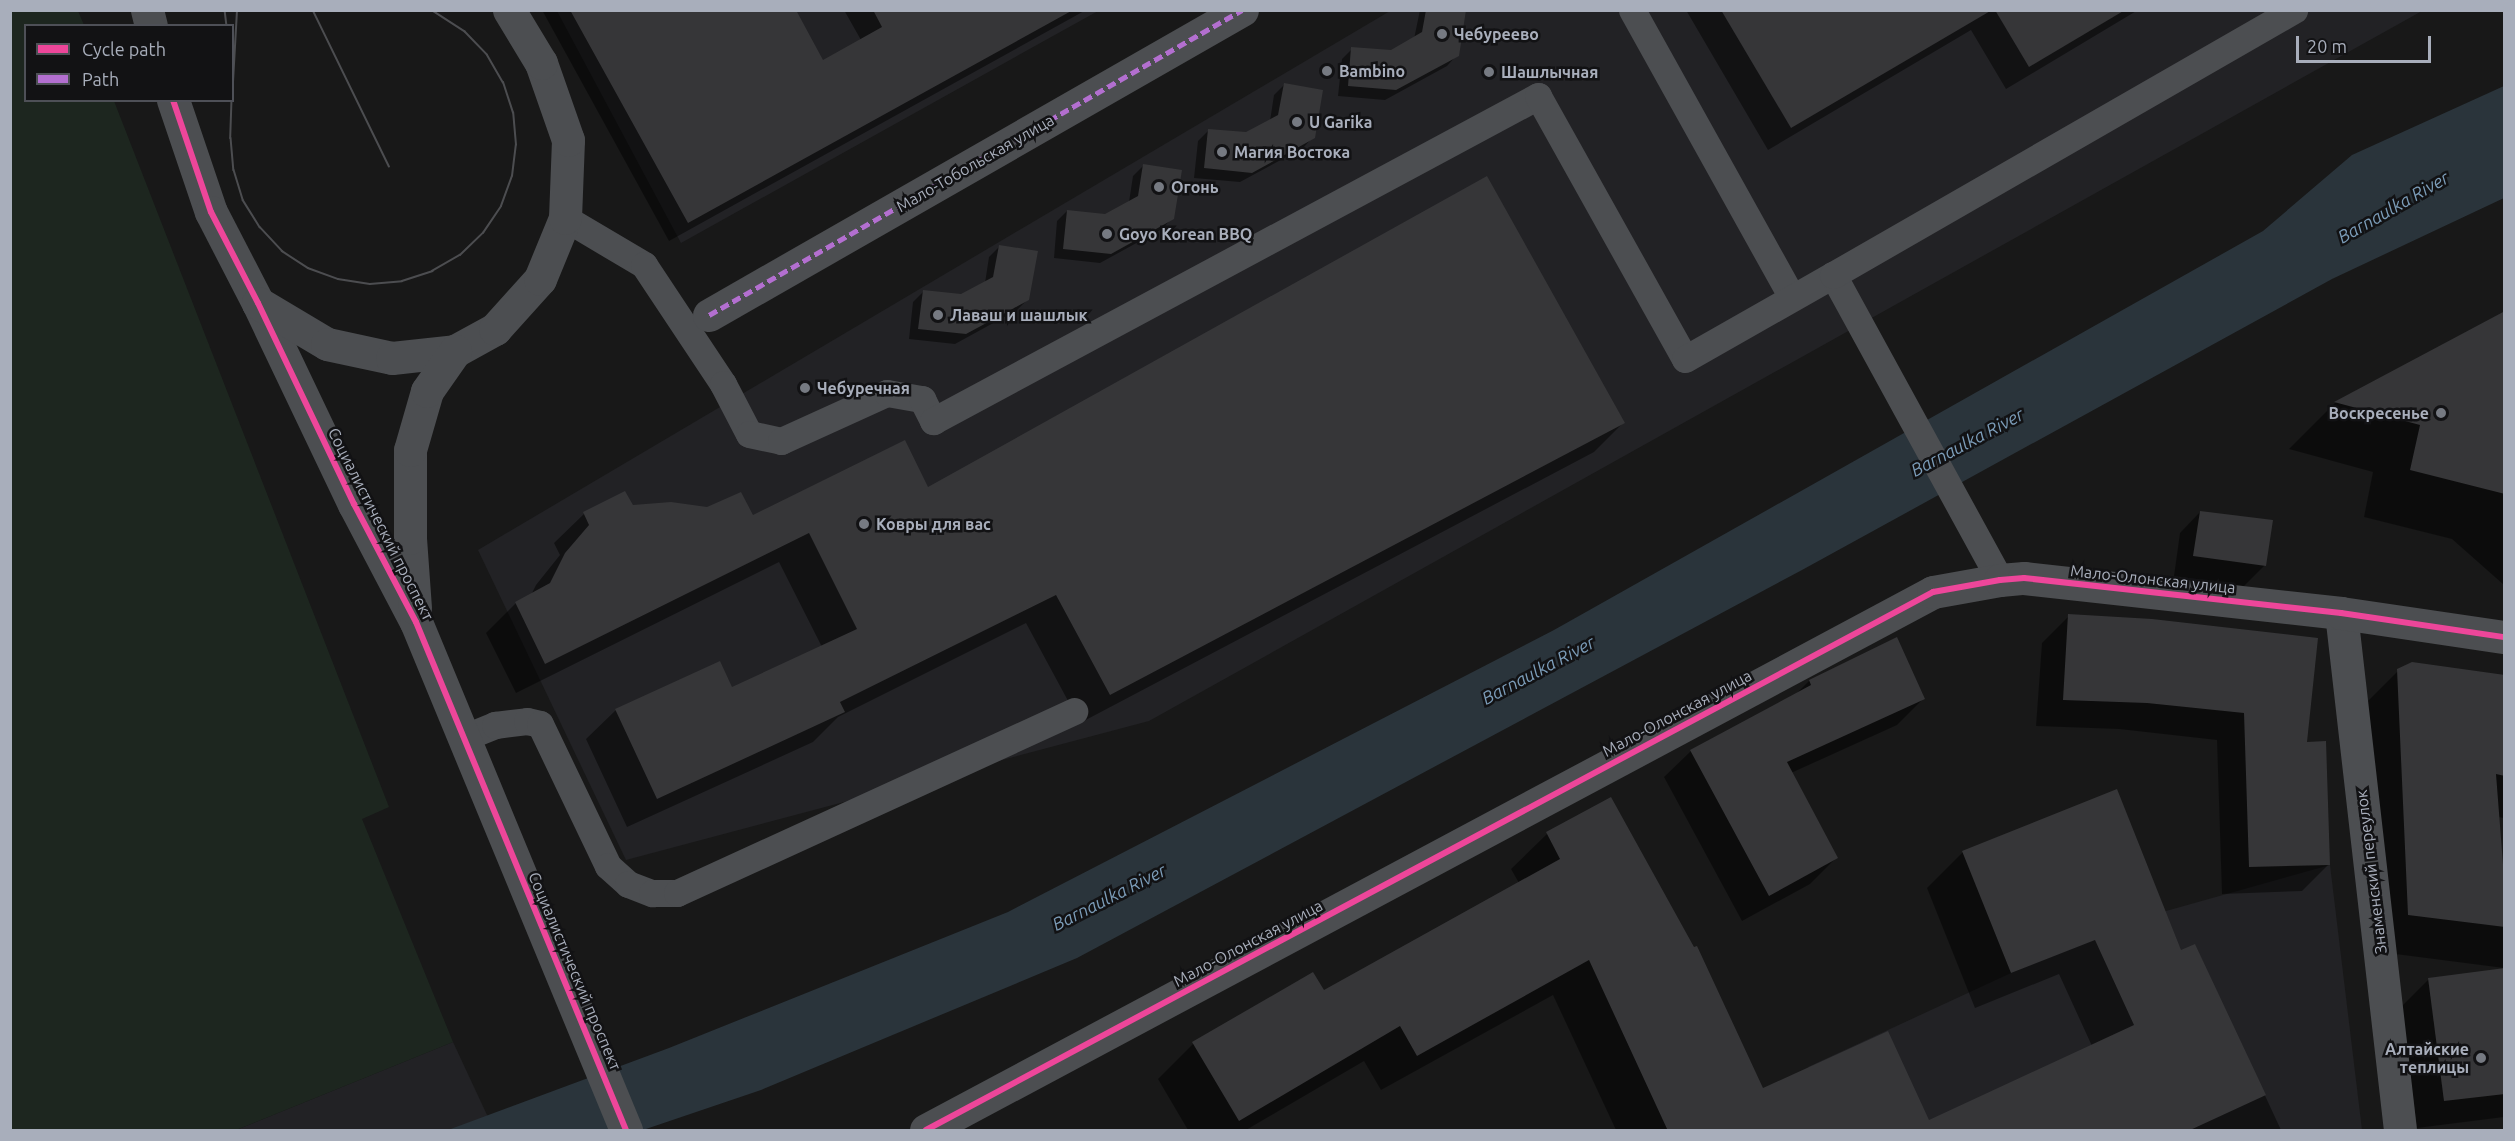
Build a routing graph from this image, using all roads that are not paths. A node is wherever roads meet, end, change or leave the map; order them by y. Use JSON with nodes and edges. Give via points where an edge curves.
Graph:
{"nodes":[{"id":1,"x":509,"y":10,"type":"edge"},
{"id":2,"x":1242,"y":10,"type":"edge"},
{"id":3,"x":1632,"y":10,"type":"edge"},
{"id":4,"x":2294,"y":10,"type":"edge"},
{"id":5,"x":174,"y":102,"type":"edge"},
{"id":6,"x":565,"y":218,"type":"junction"},
{"id":7,"x":1833,"y":275,"type":"junction"},
{"id":8,"x":1792,"y":297,"type":"junction"},
{"id":9,"x":258,"y":303,"type":"junction"},
{"id":10,"x":709,"y":315,"type":"dead end"},
{"id":11,"x":455,"y":351,"type":"junction"},
{"id":12,"x":2000,"y":580,"type":"junction"},
{"id":13,"x":2341,"y":613,"type":"junction"},
{"id":14,"x":416,"y":622,"type":"junction"},
{"id":15,"x":2505,"y":636,"type":"edge"},
{"id":16,"x":1074,"y":711,"type":"dead end"},
{"id":17,"x":463,"y":738,"type":"junction"},
{"id":18,"x":626,"y":1131,"type":"edge"},
{"id":19,"x":926,"y":1131,"type":"edge"},
{"id":20,"x":2400,"y":1131,"type":"edge"}],
"edges":[{"from":1,"to":6,"type":"street","via":[[541,63],[568,140]]},
{"from":2,"to":10,"type":"street","name":"Мало-Тобольская улица"},
{"from":3,"to":8,"type":"lane"},
{"from":4,"to":7,"type":"lane"},
{"from":5,"to":9,"type":"street","name":"Социалистический проспект","via":[[211,212]]},
{"from":6,"to":8,"type":"lane","via":[[644,265],[723,384],[749,434],[781,441],[887,393],[922,399],[933,421],[1538,96],[1685,358]]},
{"from":6,"to":11,"type":"street","via":[[540,279],[495,329]]},
{"from":7,"to":8,"type":"lane"},
{"from":7,"to":12,"type":"lane"},
{"from":9,"to":11,"type":"street","via":[[327,344],[392,358]]},
{"from":9,"to":14,"type":"street","name":"Социалистический проспект","via":[[354,504]]},
{"from":11,"to":14,"type":"street","via":[[427,391],[410,450],[410,538]]},
{"from":12,"to":13,"type":"street","name":"Мало-Олонская улица","via":[[2024,578]]},
{"from":12,"to":19,"type":"street","name":"Мало-Олонская улица","via":[[1933,592]]},
{"from":13,"to":15,"type":"street","name":"Мало-Олонская улица"},
{"from":13,"to":20,"type":"street","name":"Знаменский переулок"},
{"from":14,"to":17,"type":"street","name":"Социалистический проспект"},
{"from":16,"to":17,"type":"lane","via":[[677,893],[652,893],[628,884],[608,866],[540,724],[527,720],[495,725]]},
{"from":17,"to":18,"type":"street","name":"Социалистический проспект"}]}
